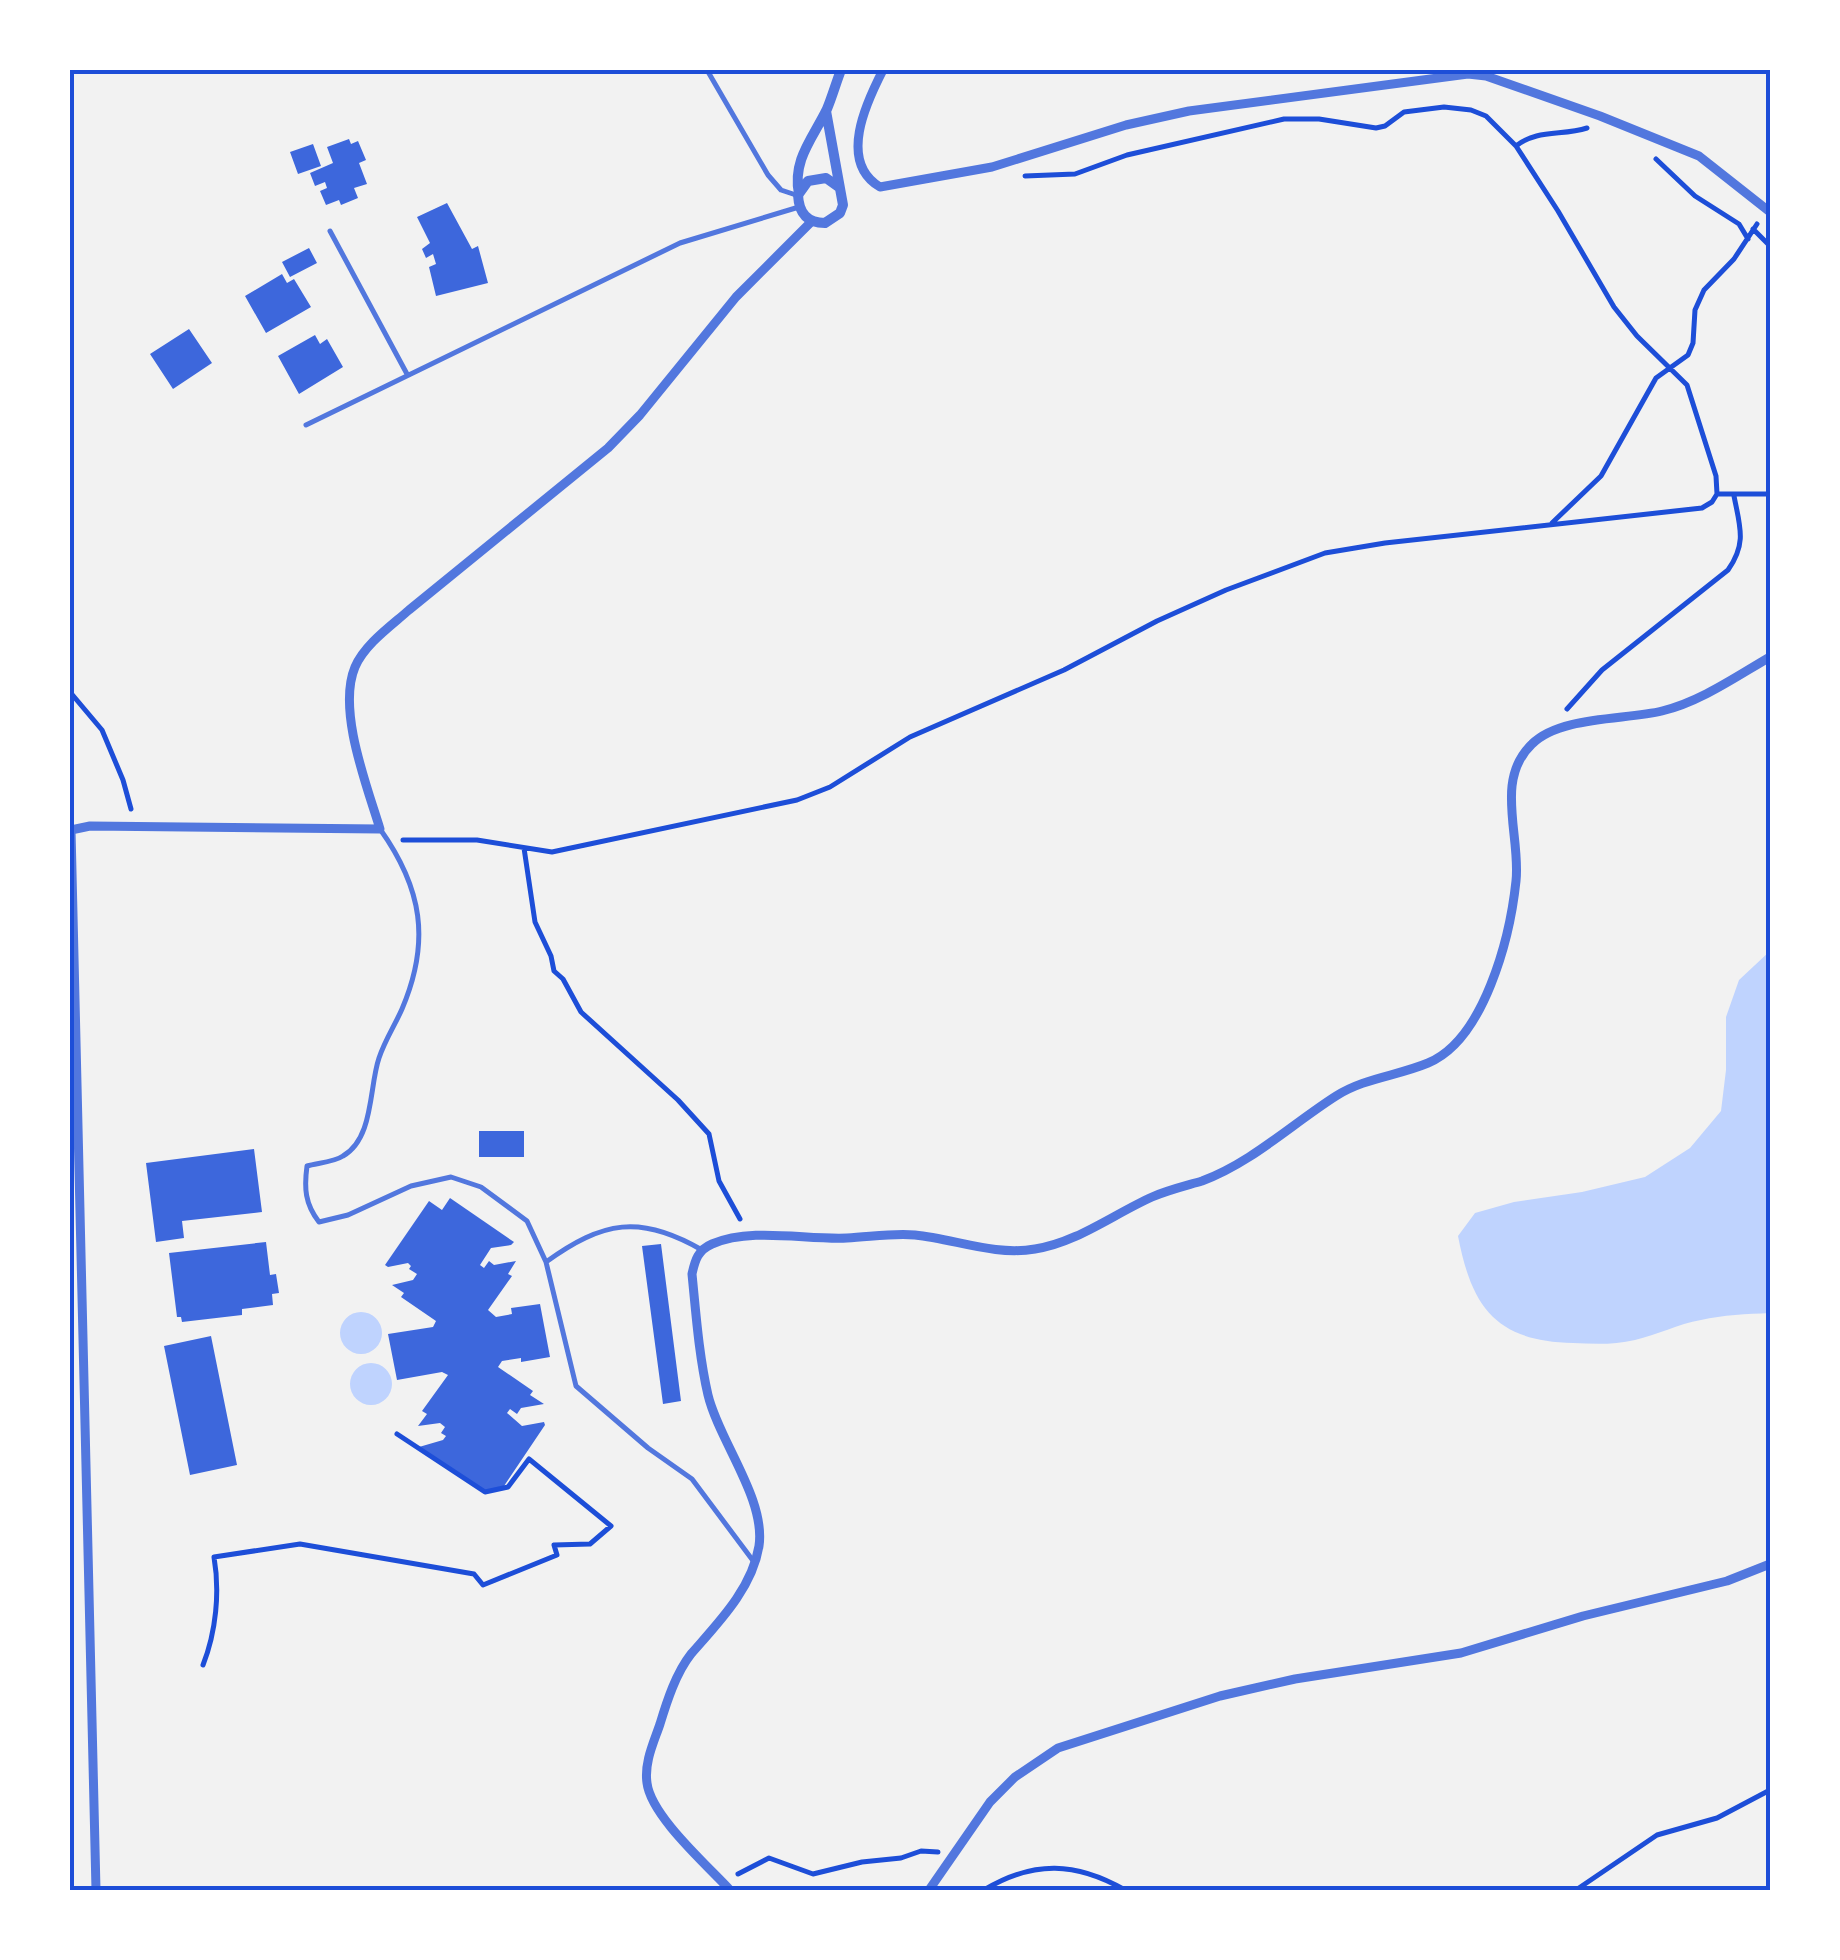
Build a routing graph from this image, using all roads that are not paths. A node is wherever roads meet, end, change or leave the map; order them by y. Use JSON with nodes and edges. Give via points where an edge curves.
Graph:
{"nodes":[{"id":1,"x":708,"y":70,"type":"edge"},
{"id":2,"x":841,"y":70,"type":"edge"},
{"id":3,"x":884,"y":70,"type":"edge"},
{"id":4,"x":826,"y":110,"type":"junction"},
{"id":5,"x":840,"y":188,"type":"junction"},
{"id":6,"x":799,"y":199,"type":"junction"},
{"id":7,"x":1770,"y":212,"type":"edge"},
{"id":8,"x":812,"y":221,"type":"junction"},
{"id":9,"x":330,"y":231,"type":"dead end"},
{"id":10,"x":407,"y":374,"type":"junction"},
{"id":11,"x":306,"y":425,"type":"dead end"},
{"id":12,"x":1770,"y":657,"type":"edge"},
{"id":13,"x":70,"y":829,"type":"edge"},
{"id":14,"x":380,"y":829,"type":"junction"},
{"id":15,"x":702,"y":1250,"type":"junction"},
{"id":16,"x":546,"y":1262,"type":"junction"},
{"id":17,"x":754,"y":1562,"type":"junction"},
{"id":18,"x":1770,"y":1564,"type":"edge"},
{"id":19,"x":726,"y":1886,"type":"edge"},
{"id":20,"x":96,"y":1890,"type":"edge"},
{"id":21,"x":928,"y":1890,"type":"edge"}],
"edges":[{"from":1,"to":6,"type":"lane","via":[[768,175]]},
{"from":2,"to":4,"type":"street"},
{"from":3,"to":7,"type":"street","via":[[866,105],[859,156],[862,170],[880,187],[992,166],[1188,111],[1456,75],[1486,76],[1699,156]]},
{"from":4,"to":5,"type":"street"},
{"from":4,"to":6,"type":"street","via":[[801,157]]},
{"from":5,"to":6,"type":"street","via":[[817,178]]},
{"from":5,"to":8,"type":"street","via":[[840,214],[825,223]]},
{"from":6,"to":8,"type":"street"},
{"from":6,"to":10,"type":"lane","via":[[680,243]]},
{"from":8,"to":14,"type":"street","via":[[736,297],[608,448],[409,610],[357,663],[349,703]]},
{"from":9,"to":10,"type":"lane"},
{"from":10,"to":11,"type":"lane"},
{"from":12,"to":15,"type":"street","via":[[1665,711],[1557,729],[1517,762],[1510,914],[1479,1016],[1449,1053],[1340,1094],[1225,1172],[1155,1195],[1038,1249],[996,1250],[914,1235],[765,1237]]},
{"from":13,"to":14,"type":"street"},
{"from":13,"to":20,"type":"street"},
{"from":14,"to":16,"type":"lane","via":[[411,880],[419,910],[416,964],[379,1058],[356,1145],[342,1158],[307,1166],[309,1209],[318,1222],[335,1219],[451,1177],[481,1187],[528,1221]]},
{"from":15,"to":16,"type":"lane","via":[[630,1224],[590,1236]]},
{"from":15,"to":17,"type":"street","via":[[692,1274],[709,1397],[757,1520]]},
{"from":16,"to":17,"type":"lane","via":[[576,1386],[692,1479]]},
{"from":17,"to":19,"type":"street","via":[[720,1623],[687,1659],[648,1761],[655,1805]]},
{"from":18,"to":21,"type":"street","via":[[1461,1653],[1220,1696],[1058,1748],[990,1802]]}]}
